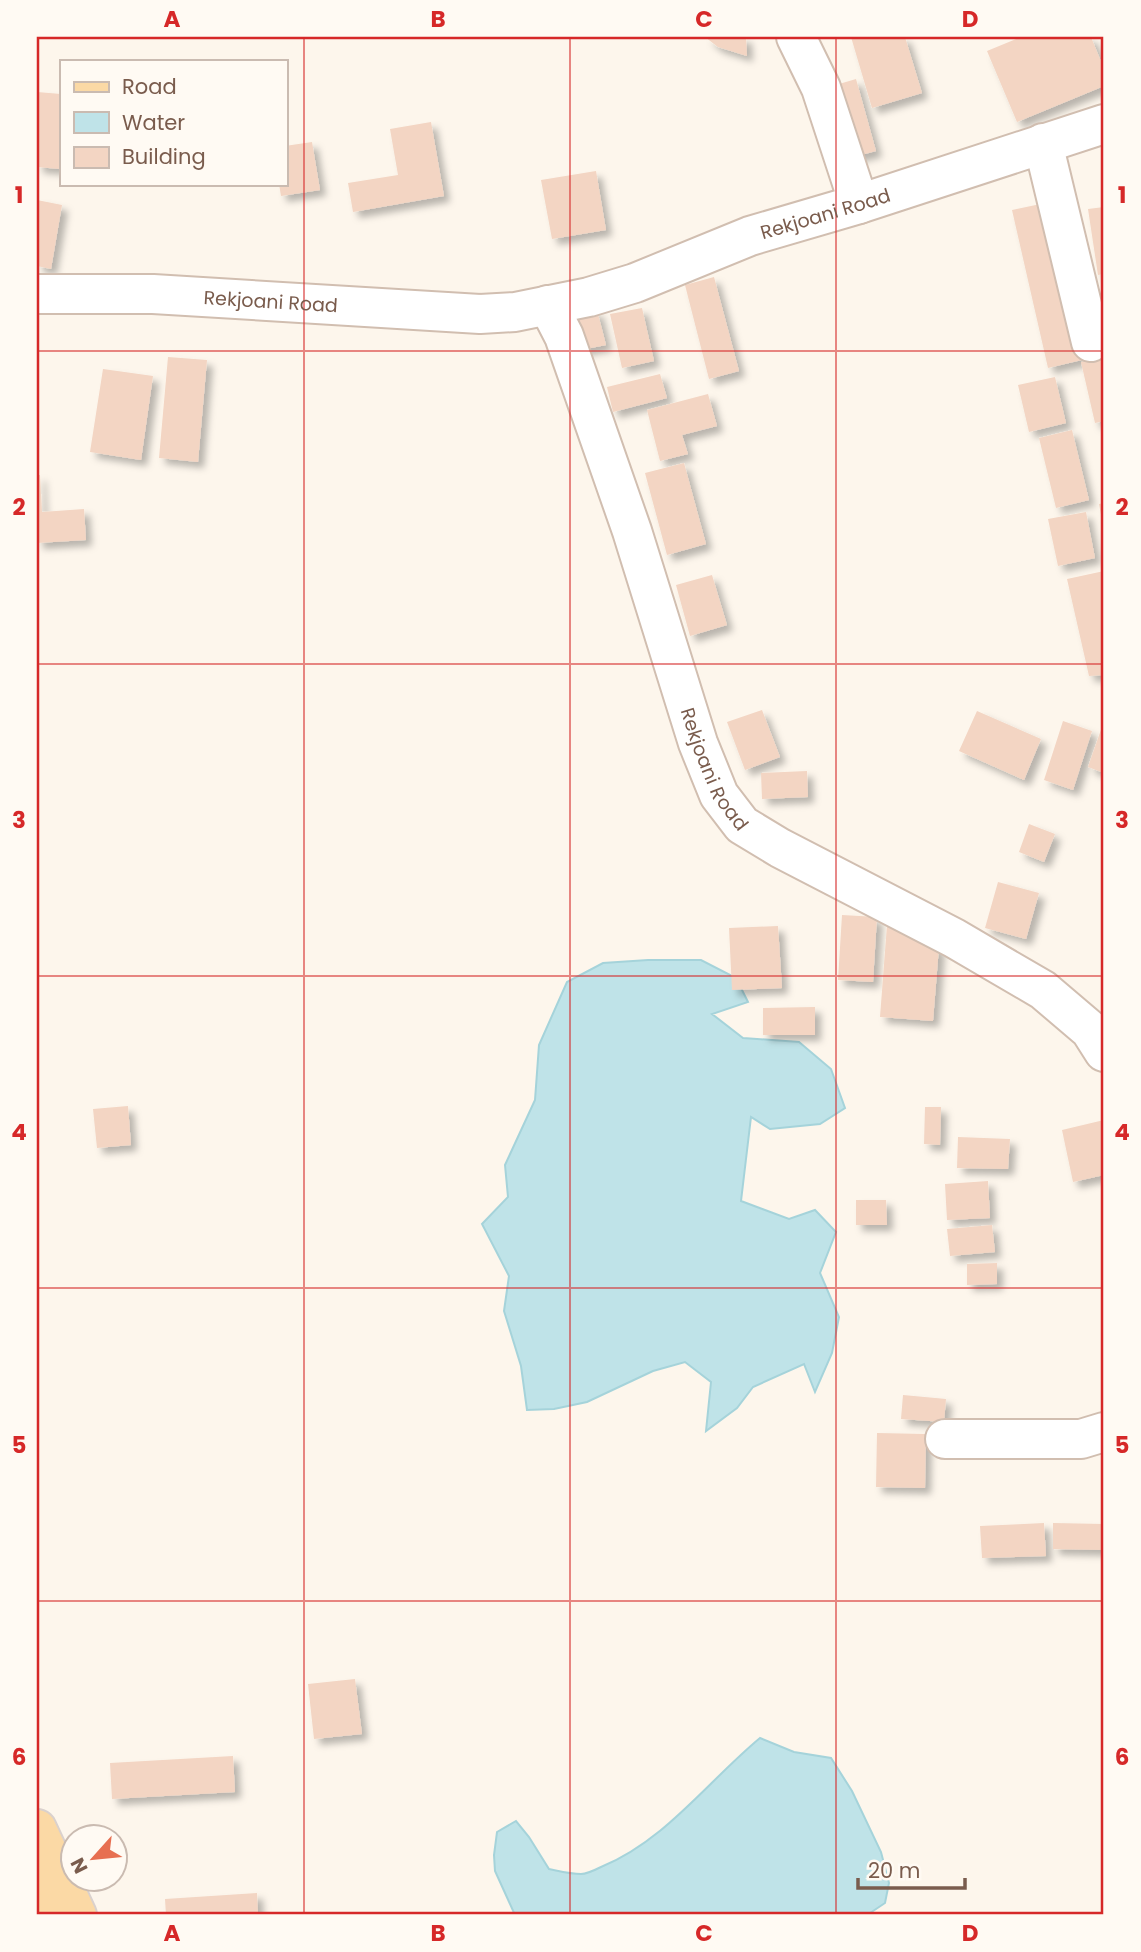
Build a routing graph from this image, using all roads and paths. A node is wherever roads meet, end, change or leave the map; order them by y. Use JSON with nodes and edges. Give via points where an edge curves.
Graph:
{"nodes":[{"id":1,"x":796,"y":37,"type":"edge"},
{"id":2,"x":1104,"y":124,"type":"edge"},
{"id":3,"x":1043,"y":143,"type":"junction"},
{"id":4,"x":859,"y":204,"type":"junction"},
{"id":5,"x":37,"y":294,"type":"edge"},
{"id":6,"x":548,"y":305,"type":"junction"},
{"id":7,"x":1091,"y":342,"type":"dead end"},
{"id":8,"x":1104,"y":1052,"type":"edge"},
{"id":9,"x":1104,"y":1432,"type":"edge"},
{"id":10,"x":945,"y":1439,"type":"dead end"},
{"id":11,"x":37,"y":1829,"type":"edge"},
{"id":12,"x":37,"y":1895,"type":"edge"},
{"id":13,"x":46,"y":1915,"type":"edge"},
{"id":14,"x":77,"y":1915,"type":"edge"}],
"edges":[{"from":1,"to":4,"type":"street","via":[[821,88]]},
{"from":2,"to":3,"type":"street","name":"Rekjoani Road"},
{"from":3,"to":4,"type":"street","name":"Rekjoani Road"},
{"from":3,"to":7,"type":"street"},
{"from":4,"to":6,"type":"street","name":"Rekjoani Road","via":[[750,236],[635,283]]},
{"from":5,"to":6,"type":"street","name":"Rekjoani Road","via":[[153,295],[480,314]]},
{"from":6,"to":8,"type":"street","name":"Rekjoani Road","via":[[565,336],[719,795],[742,825],[780,848],[1043,990],[1090,1030]]},
{"from":9,"to":10,"type":"street","via":[[1081,1439]]},
{"from":11,"to":14,"type":"main road"},
{"from":12,"to":13,"type":"main road"}]}
